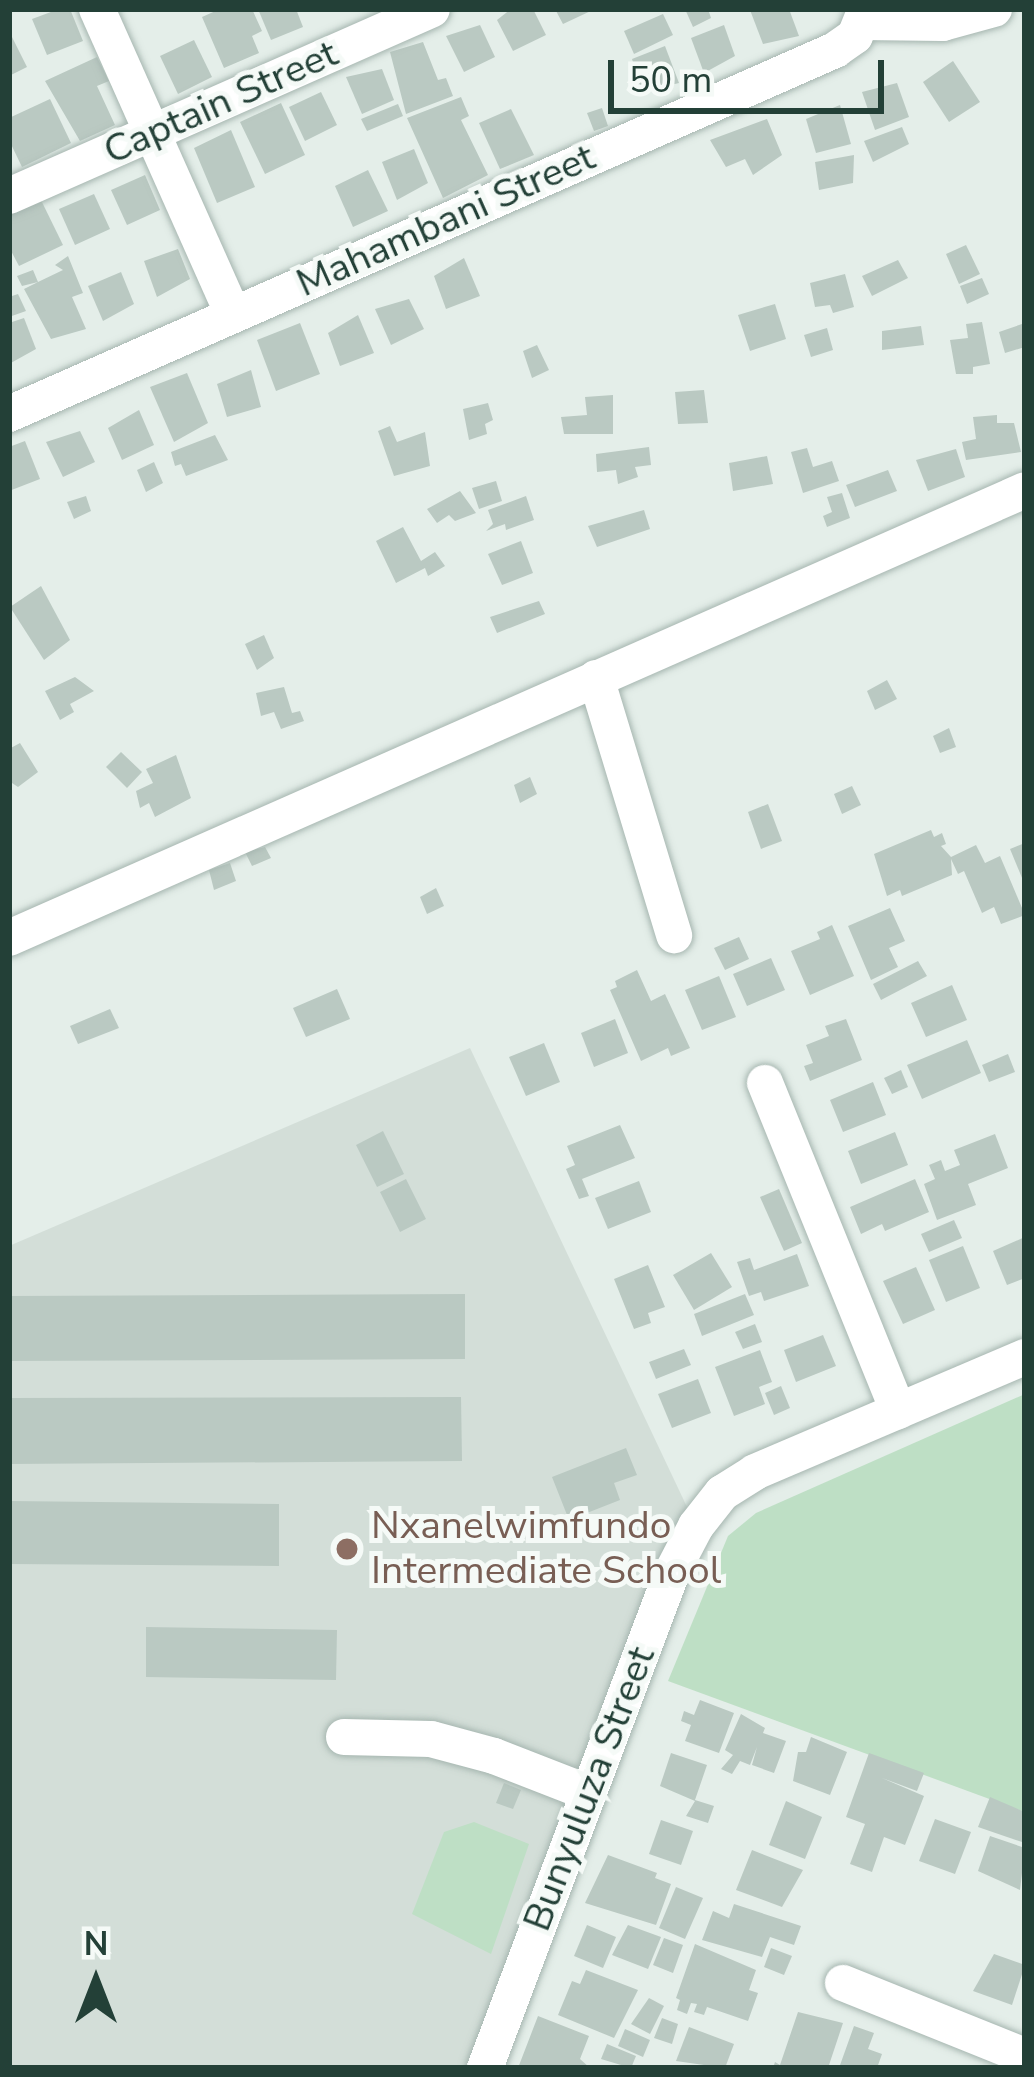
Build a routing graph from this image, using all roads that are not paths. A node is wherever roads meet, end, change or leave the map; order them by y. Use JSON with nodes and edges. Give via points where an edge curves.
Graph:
{"nodes":[{"id":1,"x":98,"y":9,"type":"edge"},
{"id":2,"x":432,"y":9,"type":"edge"},
{"id":3,"x":994,"y":9,"type":"edge"},
{"id":4,"x":864,"y":16,"type":"edge"},
{"id":5,"x":153,"y":133,"type":"junction"},
{"id":6,"x":9,"y":196,"type":"edge"},
{"id":7,"x":233,"y":314,"type":"junction"},
{"id":8,"x":9,"y":413,"type":"edge"},
{"id":9,"x":1025,"y":490,"type":"edge"},
{"id":10,"x":596,"y":678,"type":"junction"},
{"id":11,"x":674,"y":935,"type":"dead end"},
{"id":12,"x":9,"y":938,"type":"edge"},
{"id":13,"x":765,"y":1083,"type":"dead end"},
{"id":14,"x":1025,"y":1357,"type":"edge"},
{"id":15,"x":898,"y":1411,"type":"junction"},
{"id":16,"x":344,"y":1737,"type":"dead end"},
{"id":17,"x":589,"y":1793,"type":"junction"},
{"id":18,"x":843,"y":1983,"type":"dead end"},
{"id":19,"x":1025,"y":2056,"type":"edge"},
{"id":20,"x":485,"y":2068,"type":"edge"}],
"edges":[{"from":1,"to":5,"type":"street"},
{"from":2,"to":5,"type":"street","name":"Captain Street"},
{"from":3,"to":4,"type":"street","via":[[943,23]]},
{"from":4,"to":7,"type":"street","name":"Mahambani Street","via":[[835,50]]},
{"from":5,"to":6,"type":"street","name":"Captain Street"},
{"from":5,"to":7,"type":"street"},
{"from":7,"to":8,"type":"street","name":"Mahambani Street"},
{"from":9,"to":10,"type":"street"},
{"from":10,"to":11,"type":"street"},
{"from":10,"to":12,"type":"street"},
{"from":13,"to":15,"type":"street"},
{"from":14,"to":15,"type":"street","name":"Bunyuluza Street"},
{"from":15,"to":17,"type":"street","name":"Bunyuluza Street","via":[[722,1493],[672,1572]]},
{"from":16,"to":17,"type":"street","via":[[430,1739]]},
{"from":17,"to":20,"type":"street","name":"Bunyuluza Street"},
{"from":18,"to":19,"type":"street"}]}
